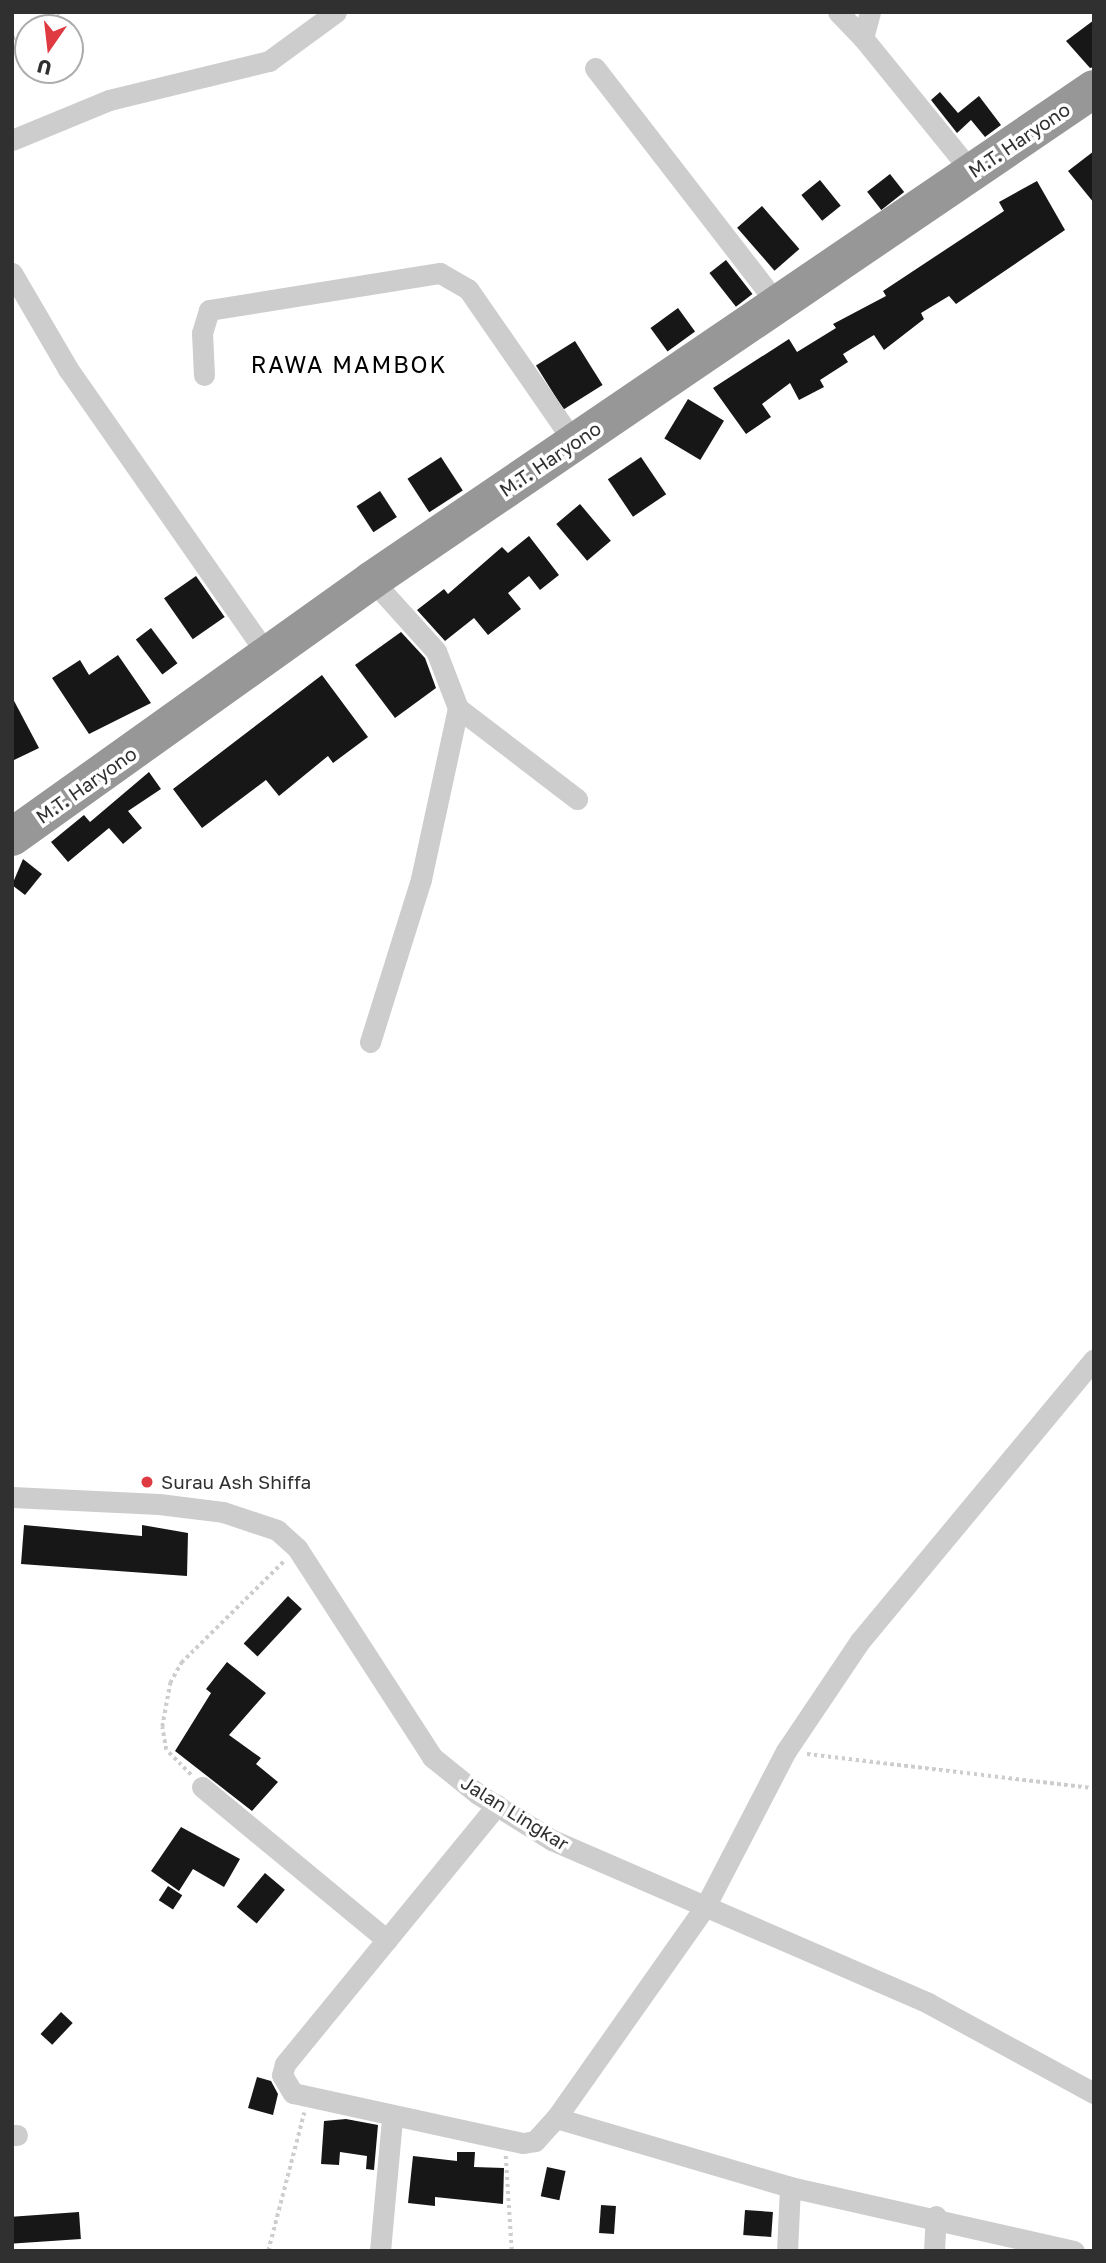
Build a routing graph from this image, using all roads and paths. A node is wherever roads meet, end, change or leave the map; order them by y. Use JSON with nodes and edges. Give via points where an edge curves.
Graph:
{"nodes":[{"id":1,"x":336,"y":12,"type":"edge"},
{"id":2,"x":838,"y":12,"type":"edge"},
{"id":3,"x":870,"y":12,"type":"edge"},
{"id":4,"x":863,"y":38,"type":"junction"},
{"id":5,"x":595,"y":68,"type":"dead end"},
{"id":6,"x":1094,"y":89,"type":"edge"},
{"id":7,"x":12,"y":140,"type":"edge"},
{"id":8,"x":972,"y":172,"type":"junction"},
{"id":9,"x":12,"y":274,"type":"edge"},
{"id":10,"x":778,"y":305,"type":"junction"},
{"id":11,"x":204,"y":375,"type":"dead end"},
{"id":12,"x":575,"y":442,"type":"junction"},
{"id":13,"x":372,"y":580,"type":"junction"},
{"id":14,"x":268,"y":656,"type":"junction"},
{"id":15,"x":458,"y":708,"type":"junction"},
{"id":16,"x":577,"y":799,"type":"dead end"},
{"id":17,"x":12,"y":838,"type":"edge"},
{"id":18,"x":370,"y":1042,"type":"dead end"},
{"id":19,"x":1094,"y":1359,"type":"edge"},
{"id":20,"x":12,"y":1497,"type":"edge"},
{"id":21,"x":297,"y":1548,"type":"junction"},
{"id":22,"x":786,"y":1751,"type":"junction"},
{"id":23,"x":202,"y":1787,"type":"joint"},
{"id":24,"x":1094,"y":1788,"type":"edge"},
{"id":25,"x":496,"y":1805,"type":"junction"},
{"id":26,"x":705,"y":1907,"type":"junction"},
{"id":27,"x":387,"y":1940,"type":"junction"},
{"id":28,"x":1094,"y":2093,"type":"edge"},
{"id":29,"x":308,"y":2101,"type":"junction"},
{"id":30,"x":392,"y":2118,"type":"junction"},
{"id":31,"x":556,"y":2118,"type":"junction"},
{"id":32,"x":505,"y":2140,"type":"junction"},
{"id":33,"x":790,"y":2187,"type":"junction"},
{"id":34,"x":936,"y":2216,"type":"junction"},
{"id":35,"x":268,"y":2251,"type":"edge"},
{"id":36,"x":380,"y":2251,"type":"edge"},
{"id":37,"x":512,"y":2251,"type":"edge"},
{"id":38,"x":787,"y":2251,"type":"edge"},
{"id":39,"x":934,"y":2251,"type":"edge"},
{"id":40,"x":1074,"y":2251,"type":"edge"}],
"edges":[{"from":1,"to":7,"type":"street","via":[[269,61],[109,100]]},
{"from":2,"to":4,"type":"street"},
{"from":3,"to":4,"type":"street"},
{"from":4,"to":8,"type":"street"},
{"from":5,"to":10,"type":"street"},
{"from":6,"to":8,"type":"highway","name":"M.T. Haryono"},
{"from":8,"to":10,"type":"highway","name":"M.T. Haryono"},
{"from":9,"to":14,"type":"street","via":[[68,369]]},
{"from":10,"to":12,"type":"highway","name":"M.T. Haryono"},
{"from":11,"to":12,"type":"street","via":[[202,333],[209,310],[440,273],[468,289]]},
{"from":12,"to":13,"type":"highway","name":"M.T. Haryono"},
{"from":13,"to":14,"type":"highway","name":"M.T. Haryono"},
{"from":13,"to":15,"type":"street","via":[[436,651]]},
{"from":14,"to":17,"type":"highway","name":"M.T. Haryono"},
{"from":15,"to":16,"type":"street"},
{"from":15,"to":18,"type":"street","via":[[421,879]]},
{"from":19,"to":22,"type":"street","via":[[860,1641]]},
{"from":20,"to":21,"type":"street","name":"Jalan Lingkar","via":[[223,1512],[277,1530]]},
{"from":21,"to":23,"type":"path","via":[[181,1663],[170,1683],[162,1727],[166,1750]]},
{"from":21,"to":25,"type":"street","name":"Jalan Lingkar","via":[[432,1757]]},
{"from":22,"to":24,"type":"path"},
{"from":22,"to":26,"type":"street"},
{"from":23,"to":27,"type":"street"},
{"from":25,"to":26,"type":"street","name":"Jalan Lingkar","via":[[552,1840]]},
{"from":25,"to":27,"type":"street"},
{"from":26,"to":28,"type":"street","name":"Jalan Lingkar","via":[[928,2003]]},
{"from":26,"to":31,"type":"street"},
{"from":27,"to":29,"type":"street","via":[[285,2064],[282,2075],[293,2093]]},
{"from":29,"to":30,"type":"street"},
{"from":29,"to":35,"type":"path"},
{"from":30,"to":32,"type":"street"},
{"from":30,"to":36,"type":"street"},
{"from":31,"to":32,"type":"street","via":[[536,2141]]},
{"from":31,"to":33,"type":"street"},
{"from":32,"to":37,"type":"path"},
{"from":33,"to":34,"type":"street"},
{"from":33,"to":38,"type":"street"},
{"from":34,"to":39,"type":"street"},
{"from":34,"to":40,"type":"street"}]}
